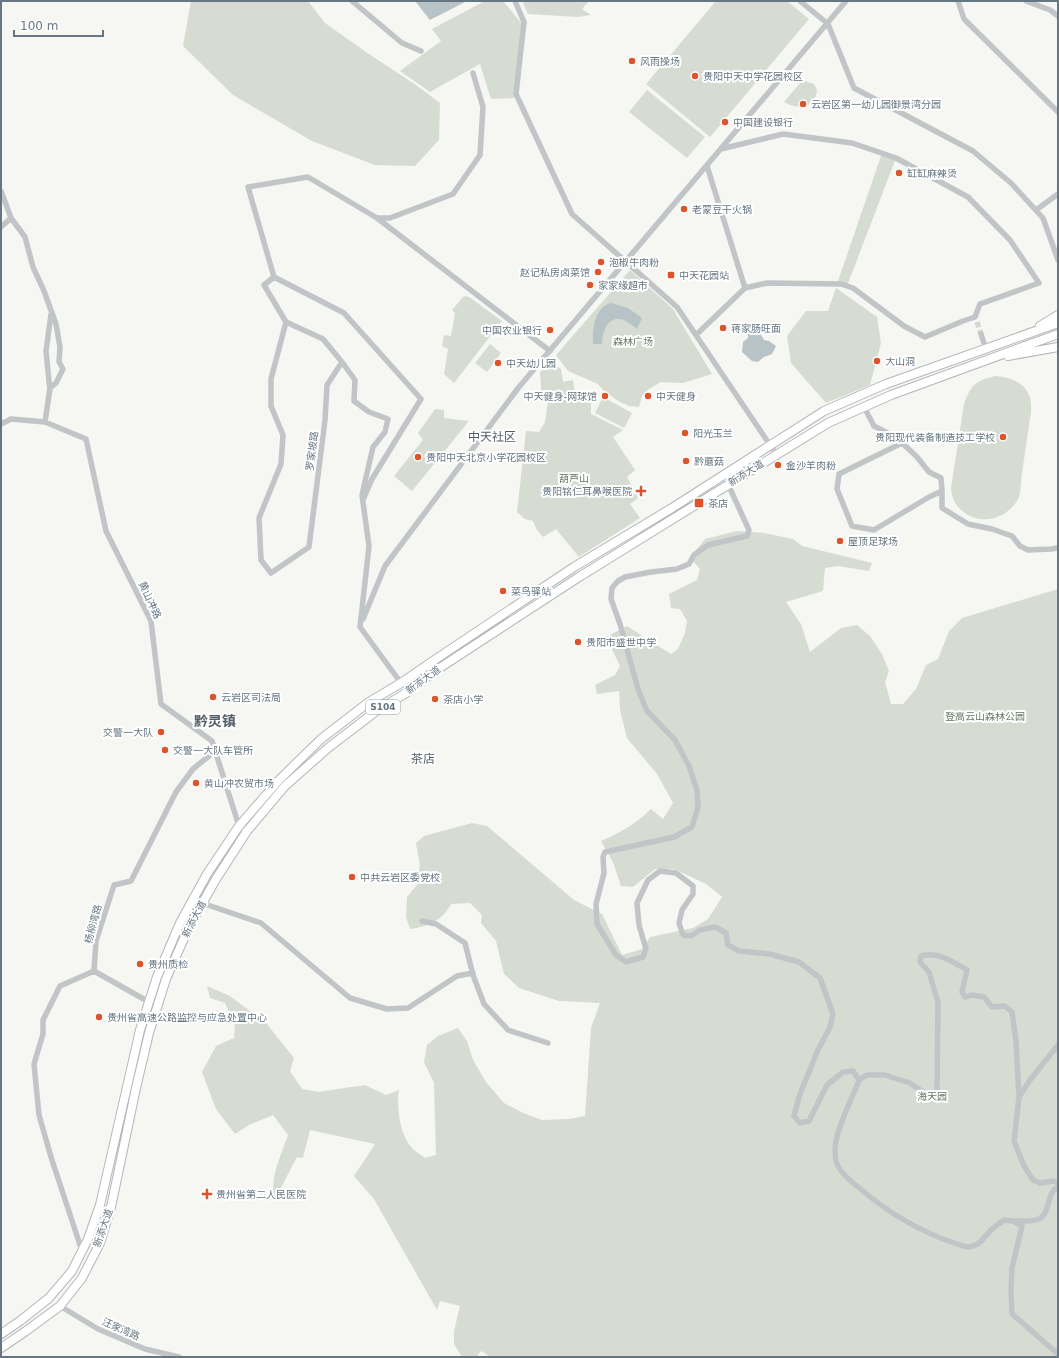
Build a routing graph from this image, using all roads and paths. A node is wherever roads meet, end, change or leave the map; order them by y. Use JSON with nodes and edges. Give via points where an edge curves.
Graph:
{"nodes":[{"id":1,"x":352,"y":1,"type":"edge"},
{"id":2,"x":515,"y":1,"type":"edge"},
{"id":3,"x":800,"y":1,"type":"edge"},
{"id":4,"x":846,"y":1,"type":"edge"},
{"id":5,"x":958,"y":1,"type":"edge"},
{"id":6,"x":1026,"y":1,"type":"edge"},
{"id":7,"x":1058,"y":16,"type":"edge"},
{"id":8,"x":828,"y":24,"type":"junction"},
{"id":9,"x":421,"y":51,"type":"dead end"},
{"id":10,"x":473,"y":73,"type":"dead end"},
{"id":11,"x":1058,"y":112,"type":"edge"},
{"id":12,"x":721,"y":150,"type":"junction"},
{"id":13,"x":707,"y":166,"type":"junction"},
{"id":14,"x":1,"y":191,"type":"edge"},
{"id":15,"x":1058,"y":194,"type":"edge"},
{"id":16,"x":1036,"y":210,"type":"junction"},
{"id":17,"x":12,"y":218,"type":"junction"},
{"id":18,"x":377,"y":218,"type":"junction"},
{"id":19,"x":1,"y":227,"type":"edge"},
{"id":20,"x":1058,"y":260,"type":"edge"},
{"id":21,"x":626,"y":262,"type":"junction"},
{"id":22,"x":274,"y":277,"type":"junction"},
{"id":23,"x":745,"y":288,"type":"junction"},
{"id":24,"x":52,"y":313,"type":"junction"},
{"id":25,"x":1058,"y":315,"type":"edge"},
{"id":26,"x":286,"y":322,"type":"junction"},
{"id":27,"x":1058,"y":323,"type":"edge"},
{"id":28,"x":981,"y":334,"type":"tunnel mouth"},
{"id":29,"x":1058,"y":334,"type":"edge"},
{"id":30,"x":696,"y":335,"type":"junction"},
{"id":31,"x":1026,"y":335,"type":"junction"},
{"id":32,"x":1058,"y":348,"type":"edge"},
{"id":33,"x":986,"y":349,"type":"junction"},
{"id":34,"x":550,"y":351,"type":"junction"},
{"id":35,"x":985,"y":360,"type":"junction"},
{"id":36,"x":342,"y":362,"type":"junction"},
{"id":37,"x":50,"y":388,"type":"junction"},
{"id":38,"x":864,"y":407,"type":"junction"},
{"id":39,"x":45,"y":422,"type":"junction"},
{"id":40,"x":1,"y":424,"type":"edge"},
{"id":41,"x":902,"y":443,"type":"junction"},
{"id":42,"x":770,"y":445,"type":"junction"},
{"id":43,"x":776,"y":454,"type":"junction"},
{"id":44,"x":728,"y":484,"type":"junction"},
{"id":45,"x":942,"y":491,"type":"junction"},
{"id":46,"x":362,"y":502,"type":"junction"},
{"id":47,"x":1058,"y":548,"type":"edge"},
{"id":48,"x":360,"y":627,"type":"junction"},
{"id":49,"x":401,"y":683,"type":"junction"},
{"id":50,"x":215,"y":752,"type":"junction"},
{"id":51,"x":239,"y":826,"type":"junction"},
{"id":52,"x":247,"y":831,"type":"junction"},
{"id":53,"x":202,"y":903,"type":"junction"},
{"id":54,"x":422,"y":921,"type":"dead end"},
{"id":55,"x":94,"y":971,"type":"junction"},
{"id":56,"x":473,"y":973,"type":"junction"},
{"id":57,"x":149,"y":1002,"type":"junction"},
{"id":58,"x":548,"y":1044,"type":"dead end"},
{"id":59,"x":1058,"y":1045,"type":"edge"},
{"id":60,"x":858,"y":1080,"type":"junction"},
{"id":61,"x":1019,"y":1097,"type":"junction"},
{"id":62,"x":1058,"y":1183,"type":"edge"},
{"id":63,"x":1058,"y":1187,"type":"edge"},
{"id":64,"x":1013,"y":1221,"type":"junction"},
{"id":65,"x":82,"y":1251,"type":"junction"},
{"id":66,"x":60,"y":1306,"type":"junction"},
{"id":67,"x":1,"y":1334,"type":"edge"},
{"id":68,"x":1,"y":1348,"type":"edge"},
{"id":69,"x":1058,"y":1354,"type":"edge"},
{"id":70,"x":179,"y":1357,"type":"edge"}],
"edges":[{"from":1,"to":9,"type":"street","via":[[402,43]]},
{"from":2,"to":21,"type":"street","via":[[524,22],[516,94],[572,214]]},
{"from":3,"to":8,"type":"street"},
{"from":4,"to":8,"type":"street"},
{"from":5,"to":11,"type":"street","via":[[964,19]]},
{"from":6,"to":7,"type":"street","via":[[1050,10]]},
{"from":8,"to":12,"type":"street"},
{"from":8,"to":16,"type":"street","via":[[854,88],[973,151],[1011,183]]},
{"from":10,"to":18,"type":"street","via":[[483,107],[480,155],[453,194],[390,218]]},
{"from":12,"to":13,"type":"street"},
{"from":12,"to":23,"type":"street","via":[[783,134],[852,143],[896,158],[968,197],[1010,240],[1039,283],[980,304],[976,319],[963,320],[925,338],[904,326],[853,288],[841,284],[767,283]]},
{"from":13,"to":21,"type":"street"},
{"from":13,"to":23,"type":"street"},
{"from":14,"to":17,"type":"street"},
{"from":15,"to":16,"type":"street"},
{"from":16,"to":20,"type":"street","via":[[1043,218]]},
{"from":17,"to":19,"type":"street"},
{"from":17,"to":24,"type":"street","via":[[25,237],[33,267]]},
{"from":18,"to":22,"type":"street","via":[[308,177],[248,187]]},
{"from":18,"to":34,"type":"street"},
{"from":21,"to":30,"type":"street","via":[[677,307]]},
{"from":21,"to":34,"type":"street"},
{"from":22,"to":26,"type":"street","via":[[264,285]]},
{"from":22,"to":46,"type":"street","via":[[344,313],[421,399],[372,479]]},
{"from":23,"to":30,"type":"street"},
{"from":24,"to":37,"type":"street","via":[[46,351]]},
{"from":24,"to":37,"type":"street","via":[[60,347],[59,362],[63,369],[56,383]]},
{"from":25,"to":31,"type":"main road"},
{"from":26,"to":36,"type":"street","via":[[324,339]]},
{"from":26,"to":36,"type":"street","name":"罗家坡路","via":[[271,379],[271,406],[283,435],[282,464],[259,518],[261,560],[271,573],[309,547],[327,385]]},
{"from":27,"to":31,"type":"main road","name":"新添大道","number":"S104"},
{"from":28,"to":33,"type":"street"},
{"from":29,"to":35,"type":"main road","name":"新添大道","number":"S104"},
{"from":30,"to":42,"type":"street"},
{"from":31,"to":33,"type":"main road","name":"新添大道","number":"S104"},
{"from":32,"to":35,"type":"main road"},
{"from":33,"to":42,"type":"main road","name":"新添大道","number":"S104","via":[[886,384],[824,411]]},
{"from":34,"to":48,"type":"street","via":[[519,387],[385,566]]},
{"from":35,"to":38,"type":"main road","name":"新添大道","number":"S104","via":[[891,394]]},
{"from":36,"to":46,"type":"street","via":[[355,380],[354,401],[369,412],[388,420],[386,432],[373,446]]},
{"from":37,"to":39,"type":"street"},
{"from":38,"to":41,"type":"street","via":[[874,426]]},
{"from":38,"to":43,"type":"main road","name":"新添大道","number":"S104","via":[[828,423]]},
{"from":39,"to":40,"type":"street","name":"黄山冲路","via":[[11,419]]},
{"from":39,"to":50,"type":"street","name":"黄山冲路","via":[[86,439],[106,531],[152,621],[161,704],[212,741]]},
{"from":41,"to":45,"type":"street","via":[[929,472],[941,478]]},
{"from":41,"to":45,"type":"street","via":[[839,474],[837,489],[852,526],[874,530]]},
{"from":42,"to":43,"type":"street"},
{"from":42,"to":49,"type":"main road","name":"新添大道","number":"S104","via":[[574,567]]},
{"from":43,"to":44,"type":"main road","name":"新添大道","number":"S104"},
{"from":44,"to":52,"type":"main road","name":"新添大道","number":"S104","via":[[579,577],[375,712],[328,748],[285,786]]},
{"from":44,"to":60,"type":"street","via":[[749,530],[748,536],[708,545],[694,555],[689,564],[677,569],[625,577],[612,588],[611,599],[638,689],[647,711],[674,740],[689,766],[697,790],[698,807],[692,827],[674,837],[605,852],[603,879],[596,904],[597,924],[616,955],[626,962],[643,957],[646,949],[639,925],[638,903],[648,880],[660,871],[676,874],[692,886],[693,894],[682,910],[679,923],[682,935],[691,936],[700,930],[715,927],[726,933],[728,945],[740,951],[769,954],[799,962],[820,978],[833,1014],[830,1027],[800,1094],[794,1116],[800,1123],[809,1121],[827,1085],[843,1072],[853,1071]]},
{"from":45,"to":47,"type":"street","via":[[942,508],[968,524],[1012,536],[1020,546],[1028,550]]},
{"from":46,"to":48,"type":"street","via":[[369,546]]},
{"from":48,"to":49,"type":"street"},
{"from":49,"to":51,"type":"main road","name":"新添大道","number":"S104","via":[[369,702],[320,739],[279,780]]},
{"from":50,"to":51,"type":"street","name":"黄山冲路"},
{"from":50,"to":55,"type":"street","name":"杨柳湾路","via":[[193,769],[176,792],[131,881],[114,885],[96,941]]},
{"from":51,"to":52,"type":"street"},
{"from":51,"to":57,"type":"main road","name":"新添大道","number":"S104","via":[[207,874],[180,922]]},
{"from":52,"to":53,"type":"main road","name":"新添大道","number":"S104"},
{"from":53,"to":56,"type":"street","via":[[261,923],[350,998],[387,1009],[408,1008],[457,976]]},
{"from":53,"to":66,"type":"main road","name":"新添大道","number":"S104","via":[[166,979],[149,1033],[111,1207],[100,1243],[82,1278]]},
{"from":54,"to":56,"type":"street","via":[[436,924],[465,943]]},
{"from":55,"to":57,"type":"street"},
{"from":55,"to":65,"type":"street","via":[[60,986],[43,1020],[43,1034],[34,1064],[39,1115]]},
{"from":56,"to":58,"type":"street","via":[[484,1004],[508,1030]]},
{"from":57,"to":65,"type":"main road","name":"新添大道","number":"S104","via":[[140,1030],[100,1204]]},
{"from":59,"to":61,"type":"street"},
{"from":60,"to":61,"type":"street","via":[[867,1075],[885,1075],[910,1083],[934,1098],[937,1091],[938,1002],[929,972],[920,962],[921,956],[929,954],[941,956],[967,970],[962,992],[965,997],[984,997],[992,1007],[1005,1006],[1012,1012]]},
{"from":60,"to":64,"type":"street","via":[[854,1096],[839,1129],[835,1153],[837,1165],[848,1179],[890,1212],[919,1229],[968,1247],[979,1244],[1004,1220]]},
{"from":61,"to":62,"type":"street","via":[[1014,1141],[1024,1166],[1033,1180],[1040,1183]]},
{"from":63,"to":64,"type":"street","via":[[1051,1194],[1046,1212],[1040,1218]]},
{"from":64,"to":69,"type":"street","via":[[1022,1226],[1012,1268],[1012,1314]]},
{"from":65,"to":67,"type":"main road","name":"新添大道","number":"S104","via":[[72,1271],[49,1298]]},
{"from":66,"to":68,"type":"main road","name":"新添大道","number":"S104"},
{"from":66,"to":70,"type":"street","name":"汪家湾路","via":[[98,1329],[145,1349]]}]}
